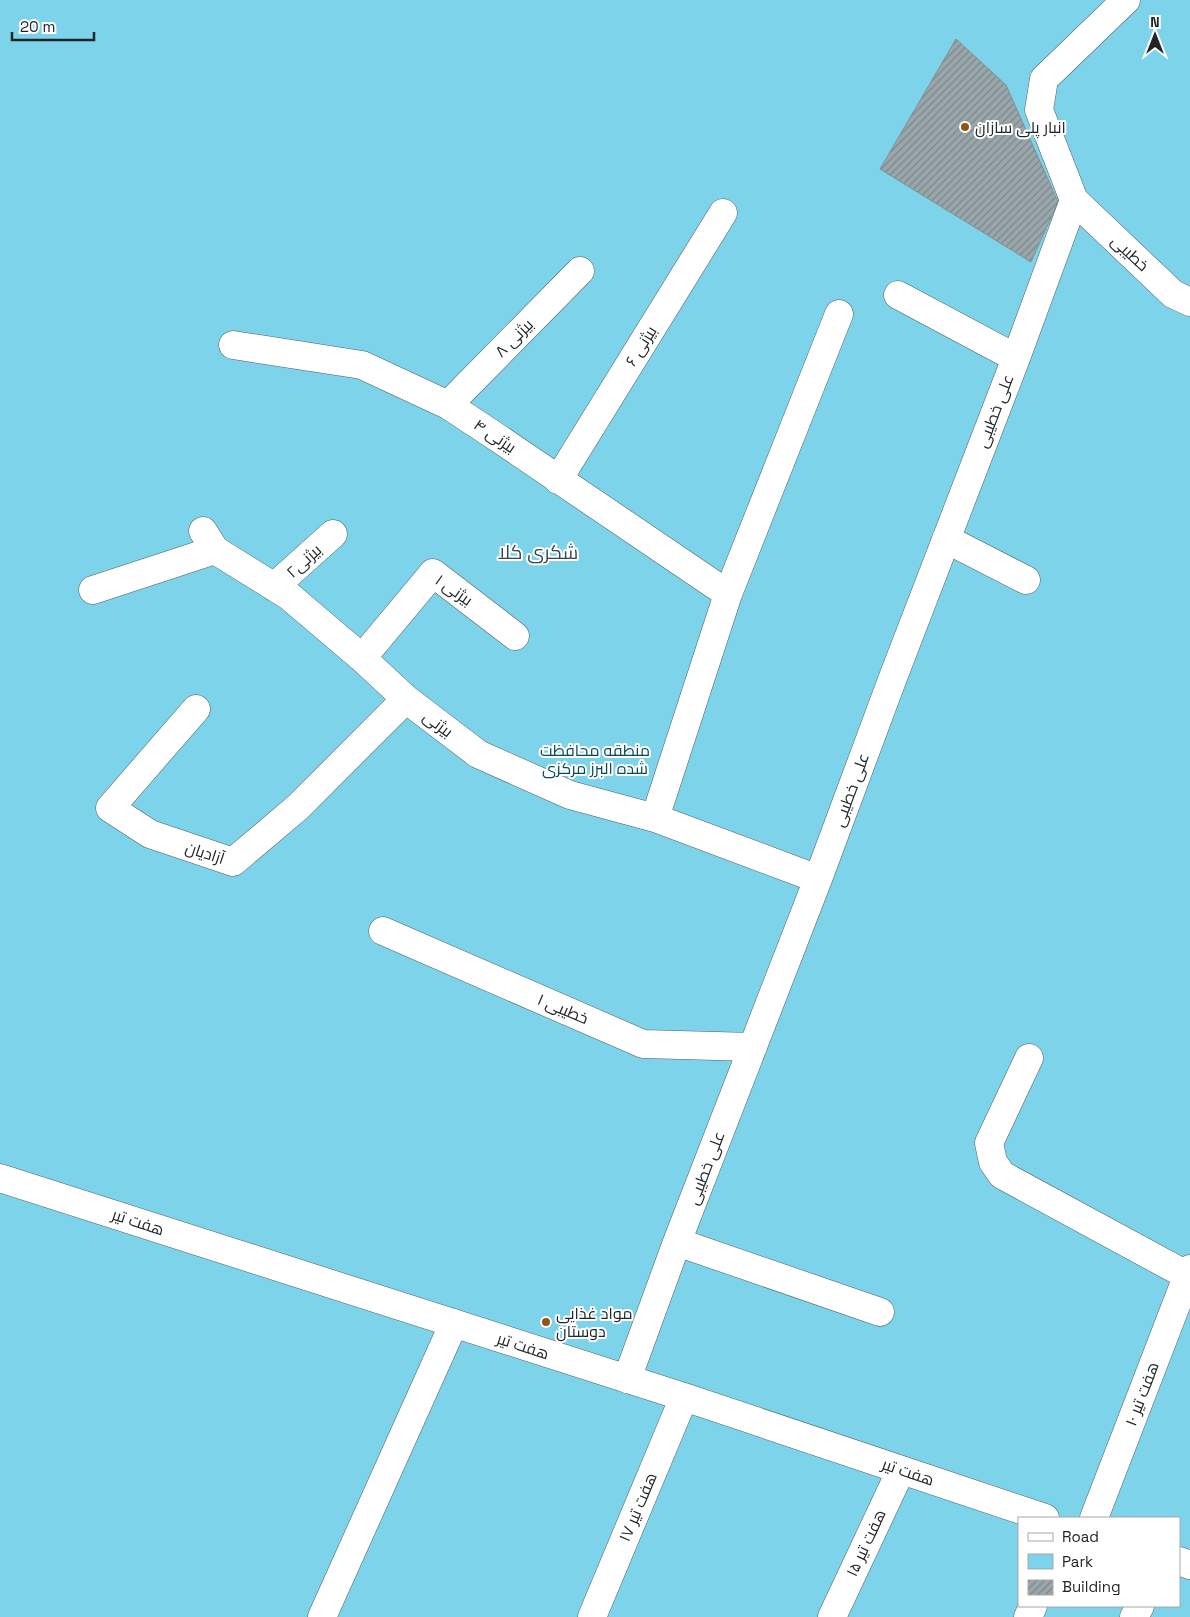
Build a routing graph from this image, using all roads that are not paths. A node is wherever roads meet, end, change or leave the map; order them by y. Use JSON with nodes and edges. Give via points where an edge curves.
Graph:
{"nodes":[{"id":1,"x":1126,"y":0,"type":"edge"},
{"id":2,"x":1074,"y":200,"type":"junction"},
{"id":3,"x":723,"y":213,"type":"dead end"},
{"id":4,"x":580,"y":271,"type":"dead end"},
{"id":5,"x":898,"y":295,"type":"dead end"},
{"id":6,"x":1190,"y":302,"type":"edge"},
{"id":7,"x":839,"y":314,"type":"dead end"},
{"id":8,"x":233,"y":346,"type":"dead end"},
{"id":9,"x":1016,"y":358,"type":"junction"},
{"id":10,"x":448,"y":406,"type":"junction"},
{"id":11,"x":558,"y":480,"type":"junction"},
{"id":12,"x":333,"y":534,"type":"dead end"},
{"id":13,"x":946,"y":539,"type":"junction"},
{"id":14,"x":1026,"y":580,"type":"dead end"},
{"id":15,"x":274,"y":587,"type":"junction"},
{"id":16,"x":93,"y":590,"type":"dead end"},
{"id":17,"x":728,"y":594,"type":"junction"},
{"id":18,"x":515,"y":636,"type":"dead end"},
{"id":19,"x":362,"y":658,"type":"junction"},
{"id":20,"x":406,"y":699,"type":"junction"},
{"id":21,"x":196,"y":709,"type":"dead end"},
{"id":22,"x":656,"y":818,"type":"junction"},
{"id":23,"x":818,"y":879,"type":"junction"},
{"id":24,"x":383,"y":931,"type":"dead end"},
{"id":25,"x":753,"y":1048,"type":"junction"},
{"id":26,"x":1029,"y":1058,"type":"dead end"},
{"id":27,"x":0,"y":1178,"type":"edge"},
{"id":28,"x":678,"y":1242,"type":"junction"},
{"id":29,"x":1189,"y":1274,"type":"edge"},
{"id":30,"x":880,"y":1312,"type":"dead end"},
{"id":31,"x":454,"y":1324,"type":"junction"},
{"id":32,"x":626,"y":1379,"type":"junction"},
{"id":33,"x":684,"y":1397,"type":"junction"},
{"id":34,"x":901,"y":1470,"type":"junction"},
{"id":35,"x":1042,"y":1517,"type":"edge"},
{"id":36,"x":1094,"y":1517,"type":"edge"},
{"id":37,"x":322,"y":1617,"type":"edge"},
{"id":38,"x":592,"y":1617,"type":"edge"},
{"id":39,"x":832,"y":1617,"type":"edge"}],
"edges":[{"from":1,"to":2,"type":"street","via":[[1044,79],[1039,110]]},
{"from":2,"to":6,"type":"street","name":"خطیبی","via":[[1173,294]]},
{"from":2,"to":9,"type":"street","name":"علی خطیبی"},
{"from":3,"to":11,"type":"street","name":"بیژنی ۶"},
{"from":4,"to":10,"type":"street","name":"بیژنی ۸"},
{"from":5,"to":9,"type":"street"},
{"from":7,"to":17,"type":"street"},
{"from":8,"to":10,"type":"street","name":"بیژنی ۴","via":[[362,366]]},
{"from":9,"to":13,"type":"street","name":"علی خطیبی"},
{"from":10,"to":11,"type":"street","name":"بیژنی ۴"},
{"from":11,"to":17,"type":"street","name":"بیژنی ۴"},
{"from":12,"to":15,"type":"street","name":"بیژنی۲"},
{"from":13,"to":14,"type":"street"},
{"from":13,"to":23,"type":"street","name":"علی خطیبی"},
{"from":15,"to":16,"type":"street","name":"بیژنی","via":[[209,540]]},
{"from":15,"to":19,"type":"street","name":"بیژنی","via":[[290,596]]},
{"from":17,"to":22,"type":"street"},
{"from":18,"to":19,"type":"street","name":"بیژنی ۱","via":[[433,573]]},
{"from":19,"to":20,"type":"street","name":"بیژنی"},
{"from":20,"to":21,"type":"street","name":"آزادیان","via":[[298,807],[233,862],[150,834],[110,808]]},
{"from":20,"to":22,"type":"street","name":"بیژنی","via":[[478,754],[570,795]]},
{"from":22,"to":23,"type":"street","name":"بیژنی"},
{"from":23,"to":25,"type":"street","name":"علی خطیبی"},
{"from":24,"to":25,"type":"street","name":"خطیبی ۱","via":[[643,1044]]},
{"from":25,"to":28,"type":"street","name":"علی خطیبی"},
{"from":26,"to":29,"type":"street","via":[[989,1143],[993,1162],[1002,1175]]},
{"from":27,"to":31,"type":"street","name":"هفت تیر"},
{"from":28,"to":30,"type":"street"},
{"from":28,"to":32,"type":"street","name":"علی خطیبی"},
{"from":29,"to":36,"type":"street","name":"هفت تیر ۱۰"},
{"from":31,"to":32,"type":"street","name":"هفت تیر"},
{"from":31,"to":37,"type":"street"},
{"from":32,"to":33,"type":"street","name":"هفت تیر"},
{"from":33,"to":34,"type":"street","name":"هفت تیر"},
{"from":33,"to":38,"type":"street","name":"هفت تیر ۱۷"},
{"from":34,"to":35,"type":"street","name":"هفت تیر"},
{"from":34,"to":39,"type":"street","name":"هفت تیر ۱۵"}]}
